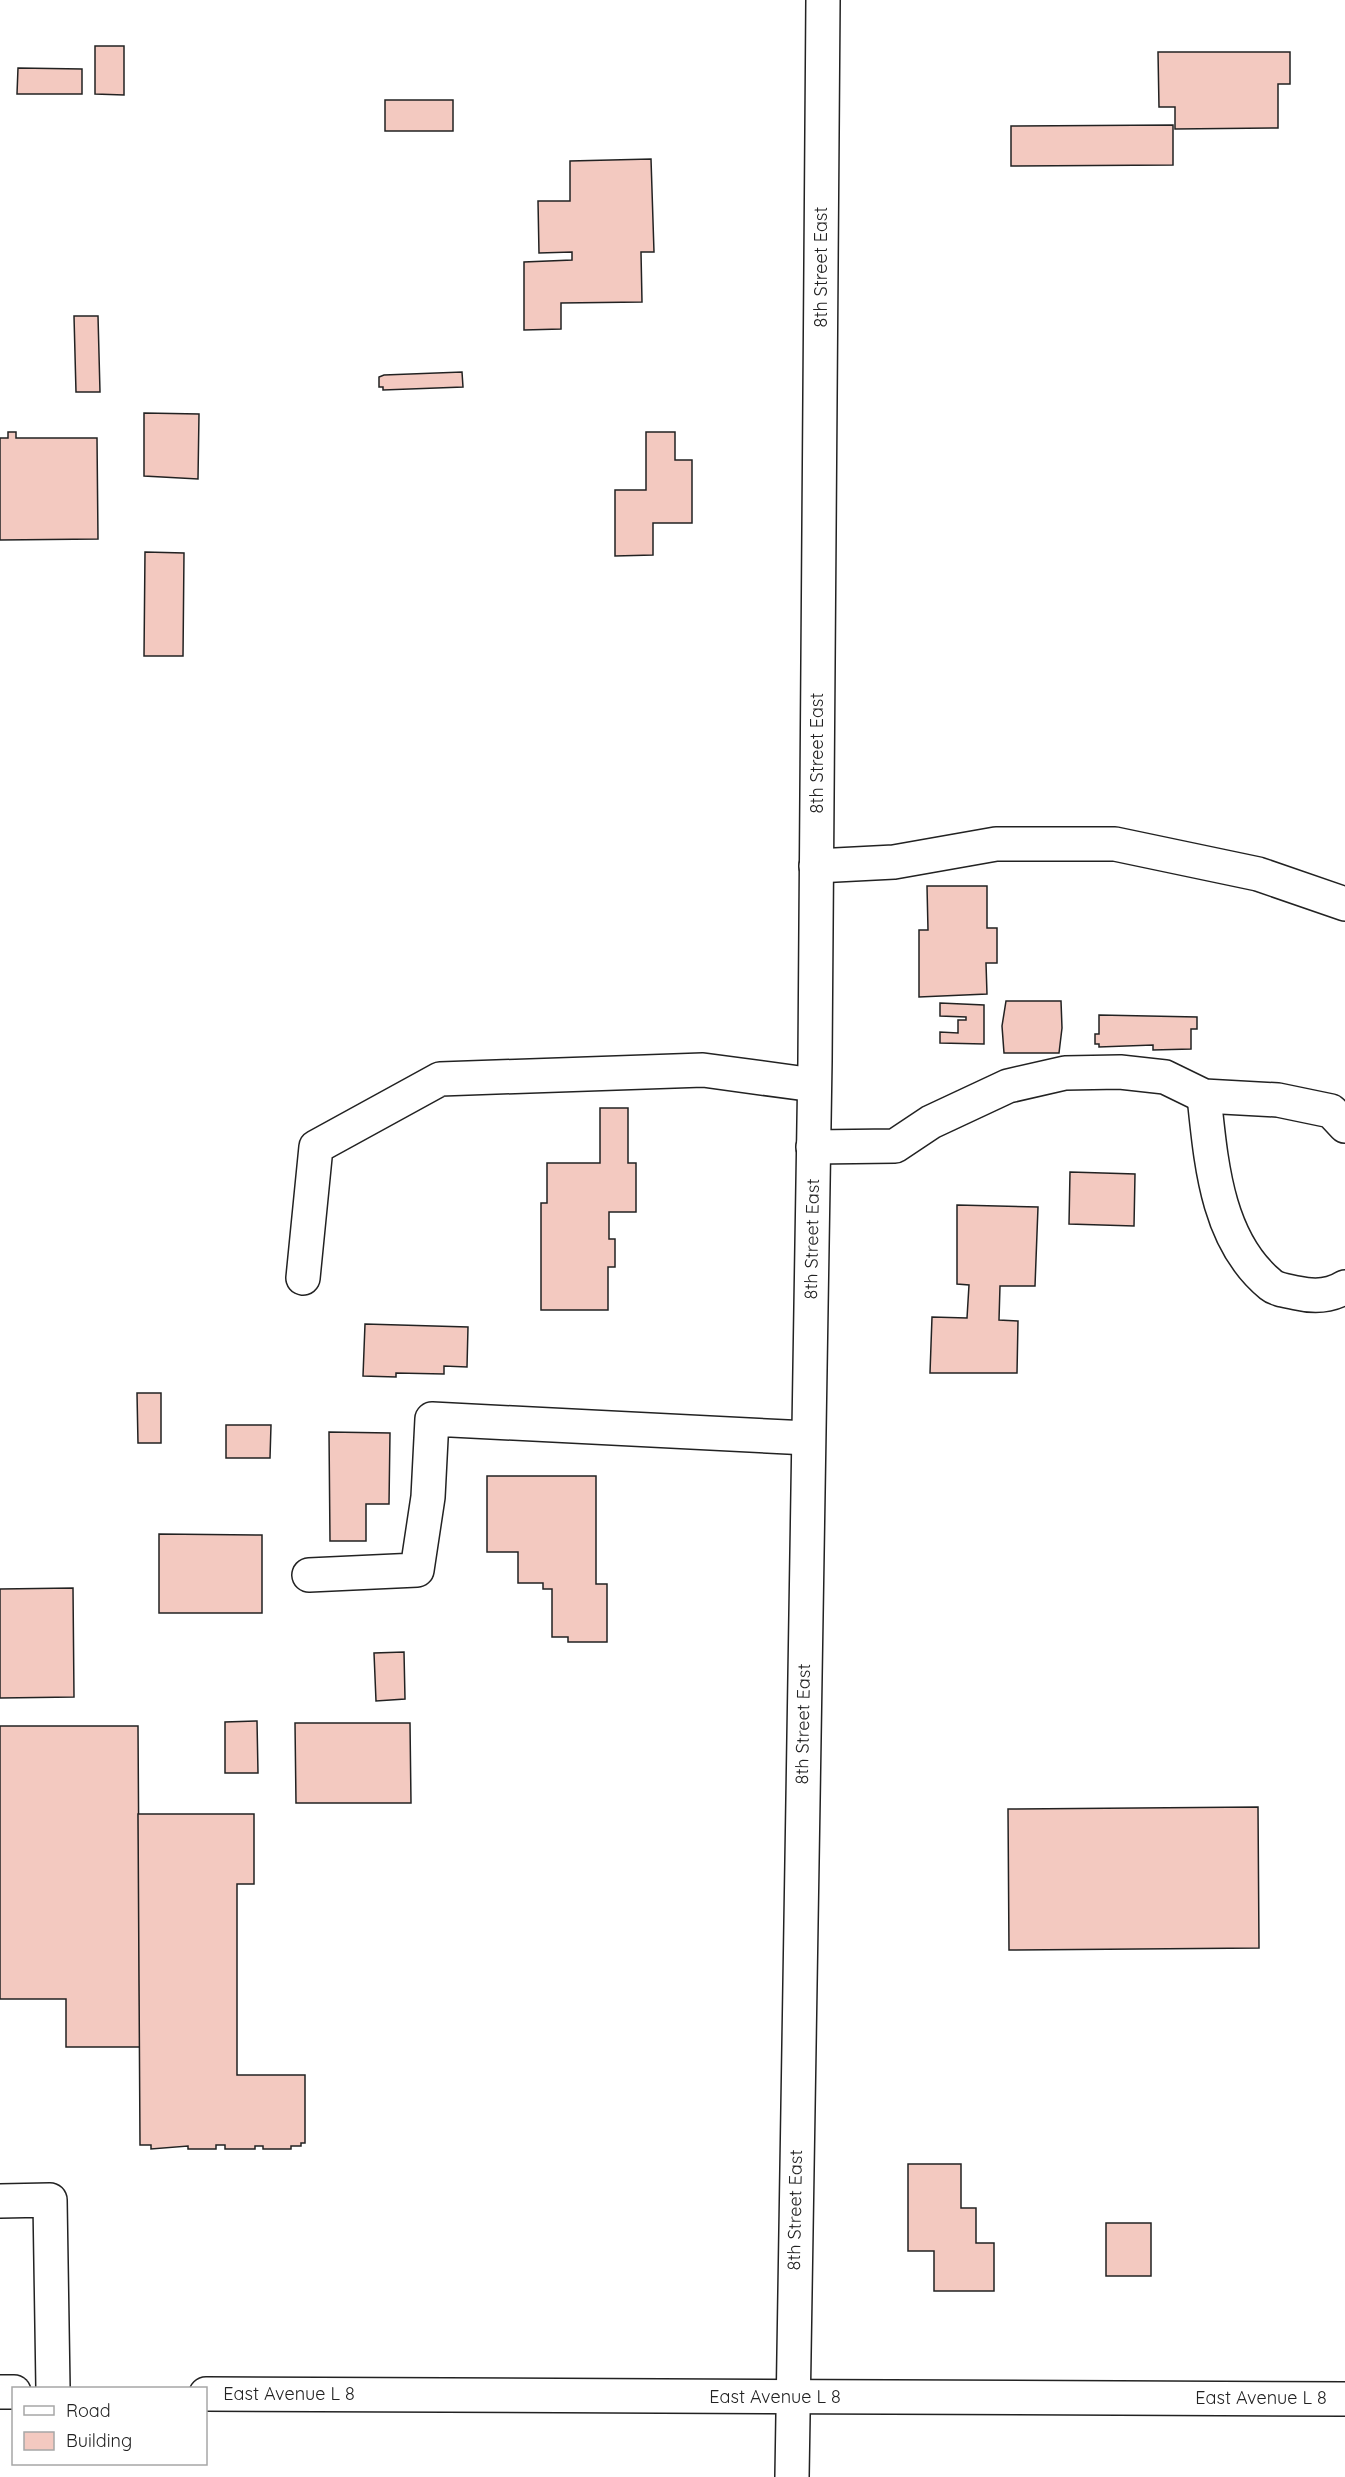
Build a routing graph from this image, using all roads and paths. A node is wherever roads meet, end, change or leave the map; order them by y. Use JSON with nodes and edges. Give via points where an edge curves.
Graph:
{"nodes":[{"id":1,"x":823,"y":0,"type":"edge"},
{"id":2,"x":816,"y":866,"type":"junction"},
{"id":3,"x":1345,"y":904,"type":"edge"},
{"id":4,"x":814,"y":1085,"type":"junction"},
{"id":5,"x":1204,"y":1096,"type":"junction"},
{"id":6,"x":1345,"y":1126,"type":"edge"},
{"id":7,"x":813,"y":1147,"type":"junction"},
{"id":8,"x":303,"y":1278,"type":"dead end"},
{"id":9,"x":1345,"y":1287,"type":"edge"},
{"id":10,"x":808,"y":1438,"type":"junction"},
{"id":11,"x":309,"y":1575,"type":"dead end"},
{"id":12,"x":0,"y":2201,"type":"edge"},
{"id":13,"x":53,"y":2387,"type":"edge"},
{"id":14,"x":207,"y":2394,"type":"edge"},
{"id":15,"x":792,"y":2398,"type":"junction"},
{"id":16,"x":1345,"y":2398,"type":"edge"},
{"id":17,"x":792,"y":2477,"type":"edge"}],
"edges":[{"from":1,"to":2,"type":"street","name":"8th Street East"},
{"from":2,"to":3,"type":"street","via":[[894,862],[996,844],[1115,844],[1258,874]]},
{"from":2,"to":4,"type":"street","name":"8th Street East"},
{"from":4,"to":7,"type":"street","name":"8th Street East"},
{"from":4,"to":8,"type":"street","via":[[703,1070],[440,1079],[316,1147]]},
{"from":5,"to":6,"type":"street","via":[[1278,1100],[1331,1111]]},
{"from":5,"to":7,"type":"street","via":[[1165,1077],[1120,1072],[1065,1073],[1008,1086],[931,1122],[895,1146]]},
{"from":5,"to":9,"type":"street","via":[[1214,1181],[1240,1251],[1272,1286],[1307,1295],[1334,1294]]},
{"from":7,"to":10,"type":"street","name":"8th Street East"},
{"from":10,"to":11,"type":"street","via":[[432,1419],[428,1497],[417,1570]]},
{"from":10,"to":15,"type":"street","name":"8th Street East"},
{"from":12,"to":13,"type":"street","via":[[50,2200]]},
{"from":14,"to":15,"type":"street","name":"East Avenue L 8"},
{"from":15,"to":16,"type":"street","name":"East Avenue L 8"},
{"from":15,"to":17,"type":"street","name":"8th Street East"}]}
